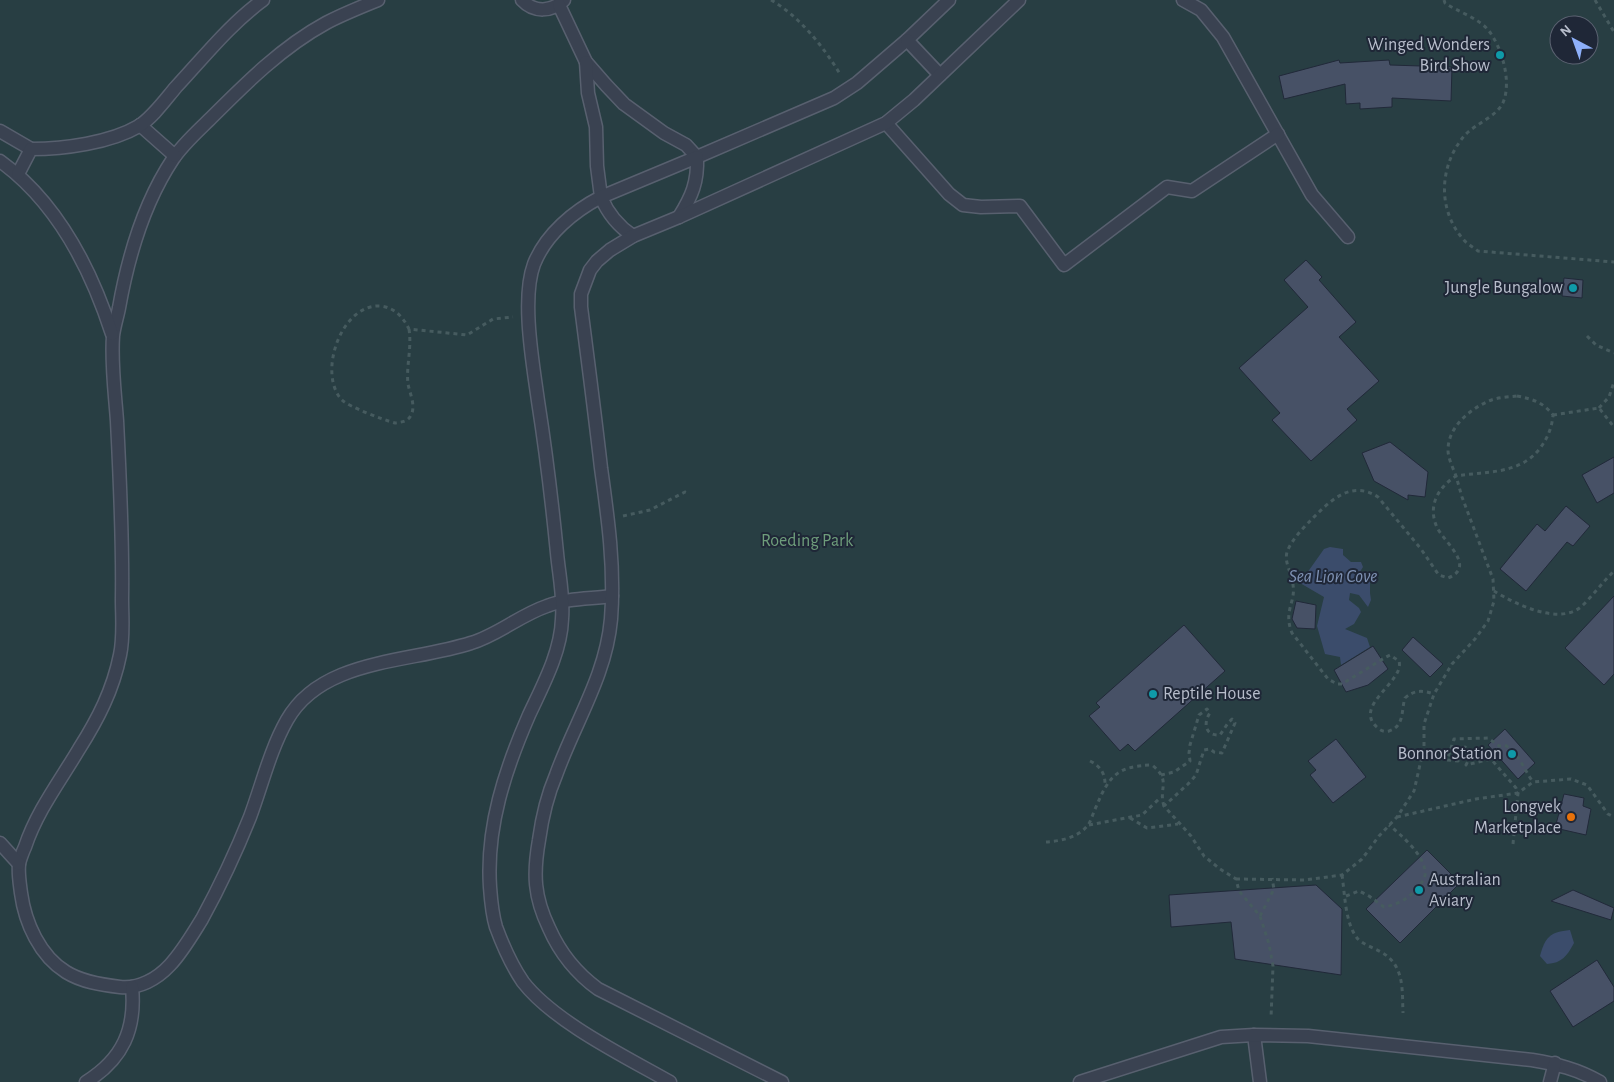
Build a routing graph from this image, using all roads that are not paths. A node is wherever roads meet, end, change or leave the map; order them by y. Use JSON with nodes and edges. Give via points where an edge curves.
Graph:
{"nodes":[{"id":1,"x":263,"y":0,"type":"edge"},
{"id":2,"x":378,"y":0,"type":"edge"},
{"id":3,"x":522,"y":0,"type":"edge"},
{"id":4,"x":949,"y":0,"type":"edge"},
{"id":5,"x":1019,"y":0,"type":"edge"},
{"id":6,"x":1183,"y":0,"type":"edge"},
{"id":7,"x":562,"y":3,"type":"edge"},
{"id":8,"x":907,"y":40,"type":"junction"},
{"id":9,"x":586,"y":62,"type":"junction"},
{"id":10,"x":940,"y":75,"type":"junction"},
{"id":11,"x":886,"y":123,"type":"junction"},
{"id":12,"x":140,"y":125,"type":"junction"},
{"id":13,"x":0,"y":132,"type":"edge"},
{"id":14,"x":1278,"y":134,"type":"junction"},
{"id":15,"x":31,"y":149,"type":"junction"},
{"id":16,"x":175,"y":156,"type":"junction"},
{"id":17,"x":697,"y":157,"type":"junction"},
{"id":18,"x":0,"y":161,"type":"edge"},
{"id":19,"x":18,"y":174,"type":"junction"},
{"id":20,"x":601,"y":197,"type":"junction"},
{"id":21,"x":679,"y":217,"type":"junction"},
{"id":22,"x":633,"y":236,"type":"junction"},
{"id":23,"x":1348,"y":237,"type":"dead end"},
{"id":24,"x":113,"y":336,"type":"junction"},
{"id":25,"x":612,"y":596,"type":"junction"},
{"id":26,"x":562,"y":602,"type":"junction"},
{"id":27,"x":0,"y":843,"type":"edge"},
{"id":28,"x":19,"y":864,"type":"junction"},
{"id":29,"x":132,"y":987,"type":"junction"},
{"id":30,"x":1254,"y":1035,"type":"junction"},
{"id":31,"x":1555,"y":1063,"type":"junction"},
{"id":32,"x":1594,"y":1080,"type":"edge"},
{"id":33,"x":86,"y":1082,"type":"edge"},
{"id":34,"x":670,"y":1082,"type":"edge"},
{"id":35,"x":782,"y":1082,"type":"edge"},
{"id":36,"x":1080,"y":1082,"type":"edge"},
{"id":37,"x":1260,"y":1082,"type":"edge"},
{"id":38,"x":1550,"y":1082,"type":"edge"}],
"edges":[{"from":1,"to":12,"type":"lane","via":[[226,32]]},
{"from":2,"to":16,"type":"lane","via":[[330,21],[283,52],[237,91]]},
{"from":3,"to":7,"type":"lane","via":[[541,10]]},
{"from":4,"to":8,"type":"lane"},
{"from":5,"to":10,"type":"lane"},
{"from":6,"to":14,"type":"lane","via":[[1201,10],[1223,37]]},
{"from":7,"to":9,"type":"lane"},
{"from":8,"to":10,"type":"lane"},
{"from":8,"to":17,"type":"lane","via":[[857,83],[808,110]]},
{"from":9,"to":17,"type":"lane","via":[[624,104],[686,145]]},
{"from":9,"to":20,"type":"lane","via":[[588,93],[596,127]]},
{"from":10,"to":11,"type":"lane"},
{"from":11,"to":14,"type":"lane","via":[[949,194],[963,205],[981,208],[1020,206],[1064,265],[1167,187],[1192,190]]},
{"from":11,"to":21,"type":"lane"},
{"from":12,"to":15,"type":"lane","via":[[98,141],[54,149]]},
{"from":12,"to":16,"type":"lane"},
{"from":13,"to":15,"type":"lane"},
{"from":14,"to":23,"type":"lane","via":[[1312,194]]},
{"from":15,"to":19,"type":"lane"},
{"from":16,"to":24,"type":"lane","via":[[152,195],[136,238]]},
{"from":17,"to":20,"type":"lane"},
{"from":17,"to":21,"type":"lane","via":[[697,178]]},
{"from":18,"to":19,"type":"lane"},
{"from":19,"to":24,"type":"lane","via":[[50,208],[83,264],[102,303]]},
{"from":20,"to":22,"type":"lane","via":[[611,216]]},
{"from":20,"to":26,"type":"lane","via":[[573,214],[561,226],[541,252],[530,280],[530,343],[549,468]]},
{"from":21,"to":22,"type":"lane"},
{"from":22,"to":25,"type":"lane","via":[[597,261],[585,281],[580,308],[608,518]]},
{"from":24,"to":28,"type":"lane","via":[[123,554],[122,649],[106,703],[30,831]]},
{"from":25,"to":26,"type":"lane"},
{"from":25,"to":35,"type":"lane","via":[[608,643],[602,668],[556,774],[542,822],[535,873],[543,916],[571,965],[598,989]]},
{"from":26,"to":29,"type":"lane","via":[[546,606],[476,642],[351,671],[325,682],[303,698],[287,720],[226,872],[190,939],[160,974]]},
{"from":26,"to":34,"type":"lane","via":[[560,638],[505,777],[492,828],[489,864],[495,925],[512,964],[539,999],[586,1033]]},
{"from":27,"to":28,"type":"lane"},
{"from":28,"to":29,"type":"lane","via":[[23,907],[33,934],[50,958],[69,975],[95,983]]},
{"from":29,"to":33,"type":"lane","via":[[134,1007],[130,1032],[114,1058]]},
{"from":30,"to":31,"type":"lane","via":[[1308,1036]]},
{"from":30,"to":36,"type":"lane","via":[[1221,1037]]},
{"from":30,"to":37,"type":"lane"},
{"from":31,"to":32,"type":"lane"},
{"from":31,"to":38,"type":"lane"}]}
